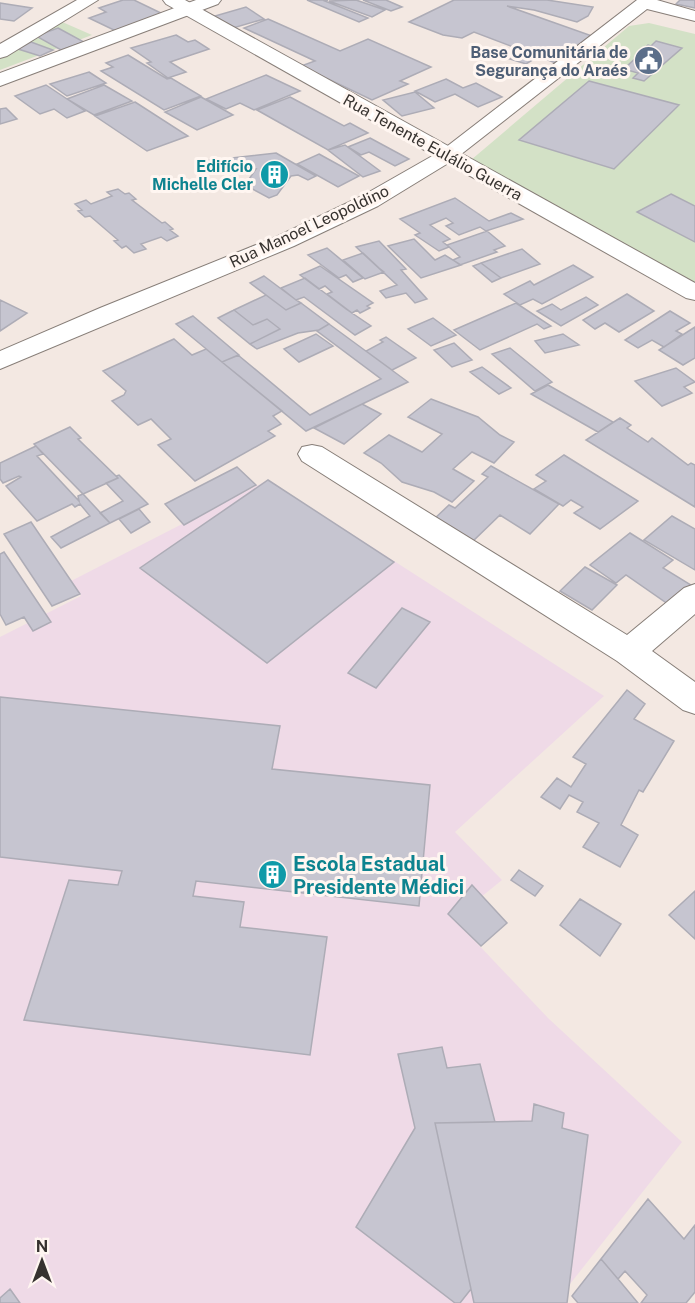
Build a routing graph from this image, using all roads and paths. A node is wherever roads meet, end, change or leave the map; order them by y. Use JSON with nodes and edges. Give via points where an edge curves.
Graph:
{"nodes":[{"id":1,"x":89,"y":0,"type":"edge"},
{"id":2,"x":212,"y":0,"type":"edge"},
{"id":3,"x":646,"y":2,"type":"edge"},
{"id":4,"x":180,"y":5,"type":"edge"},
{"id":5,"x":695,"y":16,"type":"edge"},
{"id":6,"x":0,"y":52,"type":"edge"},
{"id":7,"x":0,"y":80,"type":"edge"},
{"id":8,"x":448,"y":155,"type":"junction"},
{"id":9,"x":695,"y":293,"type":"edge"},
{"id":10,"x":0,"y":361,"type":"edge"},
{"id":11,"x":312,"y":454,"type":"dead end"},
{"id":12,"x":695,"y":596,"type":"edge"},
{"id":13,"x":629,"y":652,"type":"junction"},
{"id":14,"x":695,"y":700,"type":"edge"}],
"edges":[{"from":1,"to":6,"type":"street"},
{"from":2,"to":4,"type":"street"},
{"from":3,"to":5,"type":"street"},
{"from":3,"to":8,"type":"street","name":"Rua Manoel Leopoldino"},
{"from":4,"to":7,"type":"street"},
{"from":4,"to":8,"type":"street","name":"Rua Tenente Eulálio Guerra"},
{"from":8,"to":9,"type":"street","name":"Rua Tenente Eulálio Guerra"},
{"from":8,"to":10,"type":"street","name":"Rua Manoel Leopoldino","via":[[370,201],[286,241]]},
{"from":11,"to":13,"type":"street"},
{"from":12,"to":13,"type":"street"},
{"from":13,"to":14,"type":"street"}]}
